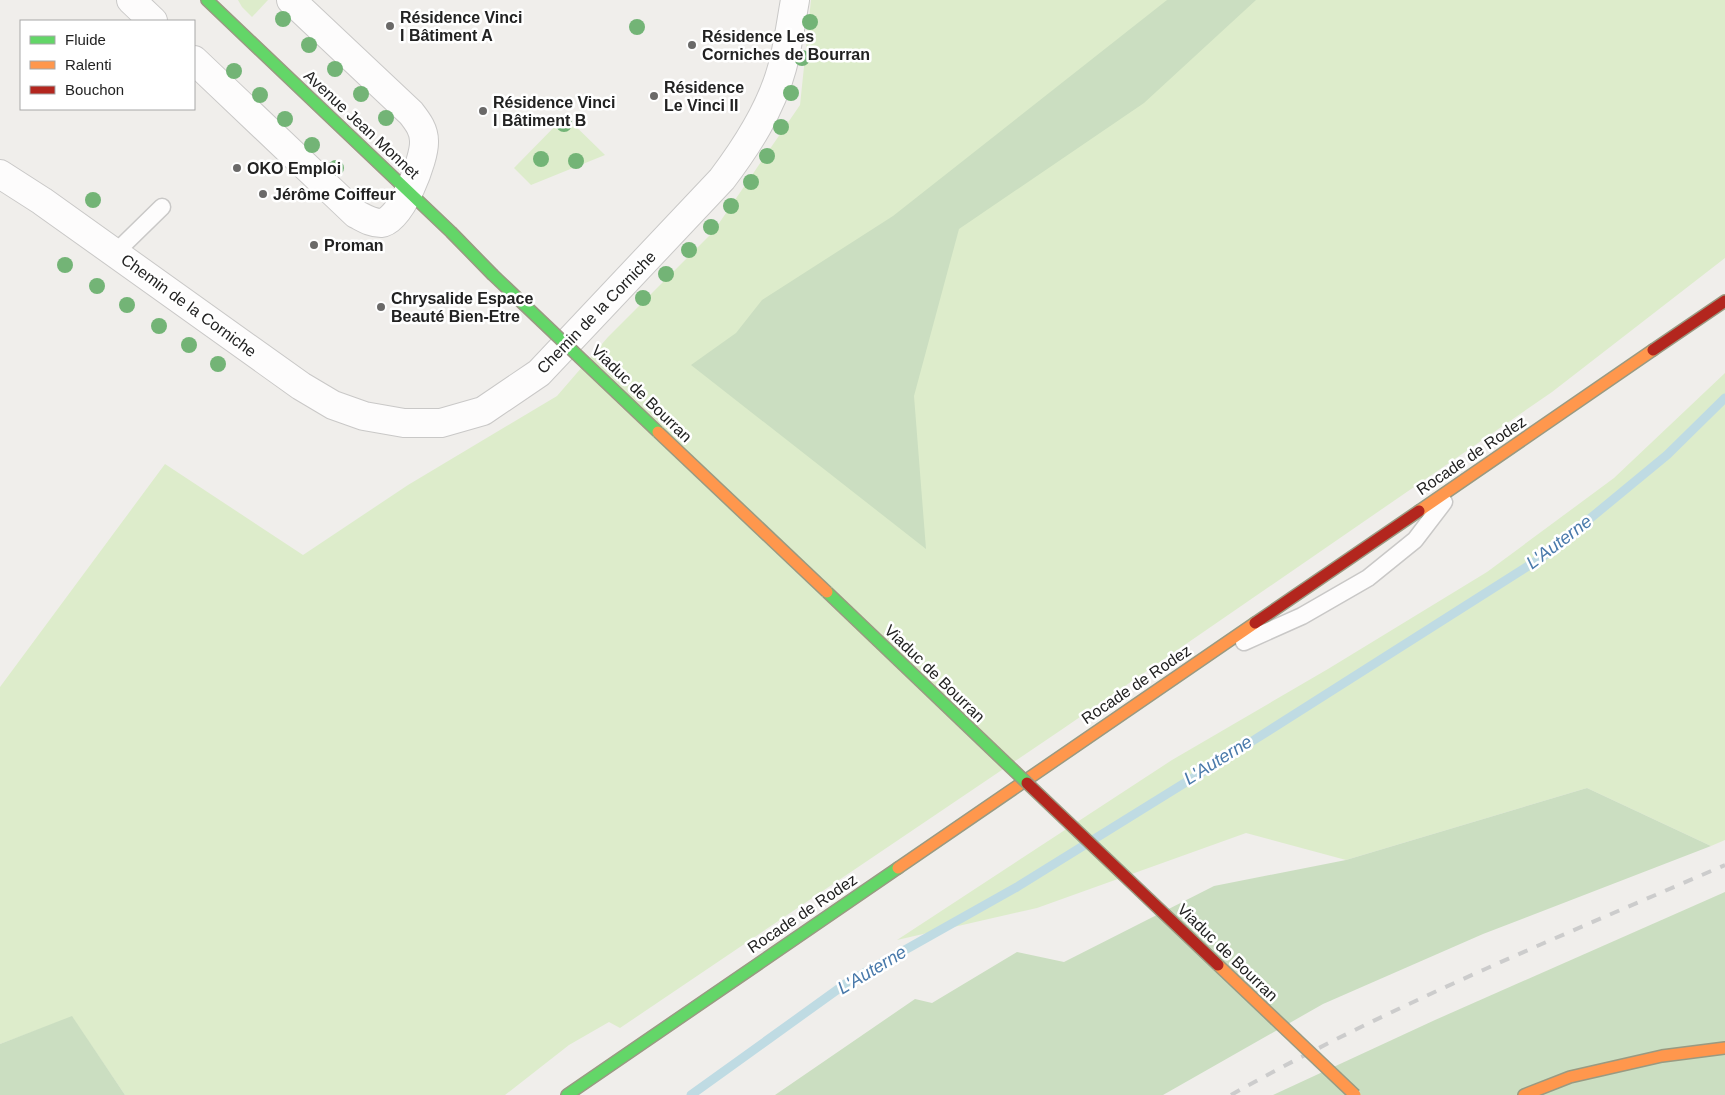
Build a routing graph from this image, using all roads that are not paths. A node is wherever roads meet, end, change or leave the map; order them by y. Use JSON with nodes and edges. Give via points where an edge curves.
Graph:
{"nodes":[{"id":1,"x":131,"y":0,"type":"edge"},
{"id":2,"x":291,"y":0,"type":"edge"},
{"id":3,"x":795,"y":0,"type":"edge"},
{"id":4,"x":210,"y":1,"type":"edge"},
{"id":5,"x":153,"y":20,"type":"edge"},
{"id":6,"x":195,"y":61,"type":"edge"},
{"id":7,"x":0,"y":174,"type":"edge"},
{"id":8,"x":409,"y":192,"type":"junction"},
{"id":9,"x":162,"y":207,"type":"dead end"},
{"id":10,"x":115,"y":252,"type":"junction"},
{"id":11,"x":492,"y":274,"type":"joint"},
{"id":12,"x":1725,"y":301,"type":"edge"},
{"id":13,"x":1459,"y":483,"type":"junction"},
{"id":14,"x":1204,"y":657,"type":"junction"},
{"id":15,"x":1725,"y":1048,"type":"edge"},
{"id":16,"x":567,"y":1095,"type":"edge"},
{"id":17,"x":1355,"y":1095,"type":"edge"},
{"id":18,"x":1524,"y":1095,"type":"edge"}],
"edges":[{"from":1,"to":5,"type":"street"},
{"from":2,"to":8,"type":"street","via":[[411,113],[420,126],[423,152]]},
{"from":3,"to":10,"type":"street","name":"Chemin de la Corniche","via":[[782,68],[774,91],[746,146],[722,179],[540,373],[483,411],[441,423],[404,423],[364,416],[333,405],[301,386]]},
{"from":4,"to":8,"type":"main road","name":"Avenue Jean Monnet"},
{"from":6,"to":8,"type":"street","via":[[356,214],[370,222],[382,223],[390,219]]},
{"from":7,"to":10,"type":"street","name":"Chemin de la Corniche"},
{"from":8,"to":11,"type":"main road","name":"Avenue Jean Monnet"},
{"from":9,"to":10,"type":"lane"},
{"from":11,"to":17,"type":"main road","name":"Viaduc de Bourran","bridge":true},
{"from":12,"to":13,"type":"main road","name":"Rocade de Rodez"},
{"from":13,"to":14,"type":"main road","name":"Rocade de Rodez"},
{"from":13,"to":14,"type":"lane","via":[[1415,540],[1368,578],[1257,638]]},
{"from":14,"to":16,"type":"main road","name":"Rocade de Rodez"},
{"from":15,"to":18,"type":"main road","via":[[1625,1064],[1570,1077]]}]}
